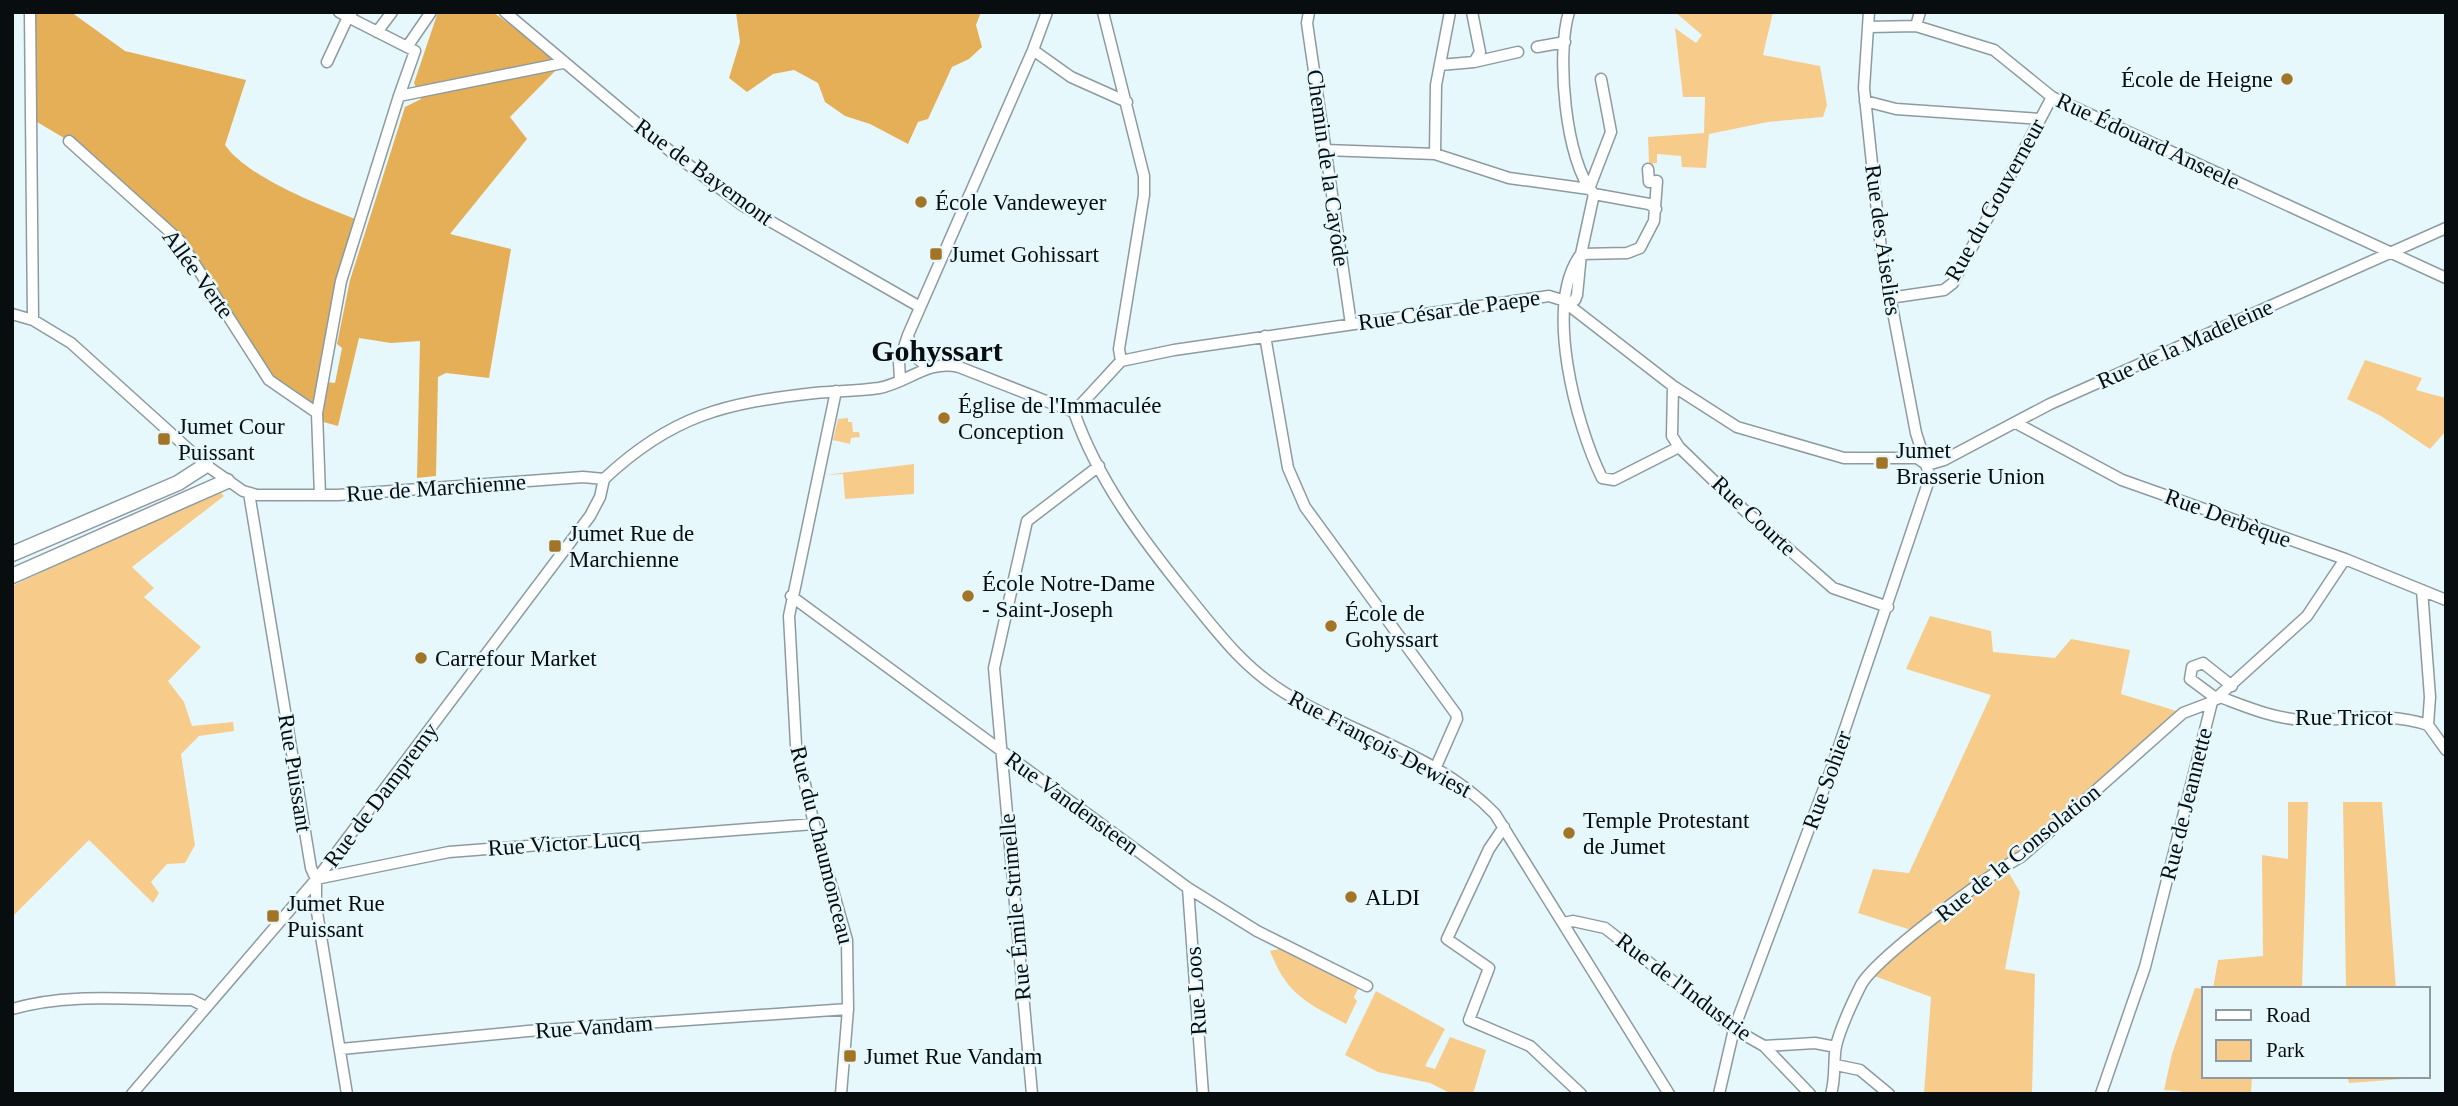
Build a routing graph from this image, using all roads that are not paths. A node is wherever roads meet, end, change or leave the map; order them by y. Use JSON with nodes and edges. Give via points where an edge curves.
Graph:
{"nodes":[{"id":1,"x":30,"y":12,"type":"edge"},
{"id":2,"x":392,"y":12,"type":"edge"},
{"id":3,"x":430,"y":12,"type":"edge"},
{"id":4,"x":505,"y":12,"type":"edge"},
{"id":5,"x":1047,"y":12,"type":"edge"},
{"id":6,"x":1104,"y":12,"type":"edge"},
{"id":7,"x":1309,"y":12,"type":"edge"},
{"id":8,"x":1450,"y":12,"type":"edge"},
{"id":9,"x":1472,"y":12,"type":"edge"},
{"id":10,"x":1869,"y":12,"type":"edge"},
{"id":11,"x":1920,"y":12,"type":"edge"},
{"id":12,"x":346,"y":14,"type":"edge"},
{"id":13,"x":1567,"y":15,"type":"edge"},
{"id":14,"x":1916,"y":26,"type":"junction"},
{"id":15,"x":1869,"y":27,"type":"junction"},
{"id":16,"x":377,"y":32,"type":"junction"},
{"id":17,"x":1565,"y":42,"type":"junction"},
{"id":18,"x":407,"y":47,"type":"junction"},
{"id":19,"x":1537,"y":47,"type":"dead end"},
{"id":20,"x":1033,"y":50,"type":"junction"},
{"id":21,"x":1518,"y":52,"type":"dead end"},
{"id":22,"x":327,"y":62,"type":"dead end"},
{"id":23,"x":1474,"y":62,"type":"junction"},
{"id":24,"x":563,"y":63,"type":"junction"},
{"id":25,"x":1440,"y":65,"type":"junction"},
{"id":26,"x":1601,"y":79,"type":"dead end"},
{"id":27,"x":399,"y":96,"type":"junction"},
{"id":28,"x":2052,"y":97,"type":"junction"},
{"id":29,"x":1865,"y":101,"type":"junction"},
{"id":30,"x":1127,"y":102,"type":"junction"},
{"id":31,"x":2040,"y":120,"type":"junction"},
{"id":32,"x":69,"y":141,"type":"dead end"},
{"id":33,"x":1325,"y":150,"type":"junction"},
{"id":34,"x":1435,"y":154,"type":"junction"},
{"id":35,"x":1648,"y":169,"type":"dead end"},
{"id":36,"x":1592,"y":192,"type":"junction"},
{"id":37,"x":1657,"y":209,"type":"junction"},
{"id":38,"x":2446,"y":228,"type":"edge"},
{"id":39,"x":2390,"y":253,"type":"junction"},
{"id":40,"x":1581,"y":254,"type":"junction"},
{"id":41,"x":2446,"y":278,"type":"edge"},
{"id":42,"x":1889,"y":298,"type":"junction"},
{"id":43,"x":1567,"y":304,"type":"junction"},
{"id":44,"x":920,"y":307,"type":"junction"},
{"id":45,"x":12,"y":314,"type":"edge"},
{"id":46,"x":33,"y":320,"type":"junction"},
{"id":47,"x":1351,"y":324,"type":"junction"},
{"id":48,"x":908,"y":335,"type":"junction"},
{"id":49,"x":1265,"y":337,"type":"junction"},
{"id":50,"x":1121,"y":361,"type":"junction"},
{"id":51,"x":928,"y":368,"type":"junction"},
{"id":52,"x":900,"y":379,"type":"junction"},
{"id":53,"x":1673,"y":386,"type":"junction"},
{"id":54,"x":836,"y":391,"type":"junction"},
{"id":55,"x":1074,"y":412,"type":"junction"},
{"id":56,"x":317,"y":413,"type":"junction"},
{"id":57,"x":2016,"y":423,"type":"junction"},
{"id":58,"x":1679,"y":447,"type":"junction"},
{"id":59,"x":206,"y":465,"type":"junction"},
{"id":60,"x":1927,"y":465,"type":"junction"},
{"id":61,"x":1099,"y":466,"type":"junction"},
{"id":62,"x":604,"y":480,"type":"junction"},
{"id":63,"x":228,"y":481,"type":"junction"},
{"id":64,"x":249,"y":493,"type":"junction"},
{"id":65,"x":320,"y":495,"type":"junction"},
{"id":66,"x":12,"y":554,"type":"edge"},
{"id":67,"x":2345,"y":559,"type":"junction"},
{"id":68,"x":12,"y":576,"type":"edge"},
{"id":69,"x":2422,"y":590,"type":"junction"},
{"id":70,"x":791,"y":596,"type":"junction"},
{"id":71,"x":2446,"y":600,"type":"edge"},
{"id":72,"x":1888,"y":607,"type":"junction"},
{"id":73,"x":2232,"y":686,"type":"junction"},
{"id":74,"x":2216,"y":699,"type":"junction"},
{"id":75,"x":2428,"y":725,"type":"junction"},
{"id":76,"x":1000,"y":749,"type":"junction"},
{"id":77,"x":2446,"y":751,"type":"edge"},
{"id":78,"x":1435,"y":769,"type":"junction"},
{"id":79,"x":814,"y":824,"type":"junction"},
{"id":80,"x":1504,"y":827,"type":"junction"},
{"id":81,"x":316,"y":880,"type":"junction"},
{"id":82,"x":1188,"y":888,"type":"junction"},
{"id":83,"x":1564,"y":923,"type":"junction"},
{"id":84,"x":1850,"y":979,"type":"dead end"},
{"id":85,"x":1862,"y":984,"type":"junction"},
{"id":86,"x":1367,"y":986,"type":"dead end"},
{"id":87,"x":206,"y":1007,"type":"junction"},
{"id":88,"x":12,"y":1009,"type":"edge"},
{"id":89,"x":848,"y":1009,"type":"junction"},
{"id":90,"x":1734,"y":1029,"type":"junction"},
{"id":91,"x":1763,"y":1046,"type":"junction"},
{"id":92,"x":1836,"y":1047,"type":"junction"},
{"id":93,"x":341,"y":1049,"type":"junction"},
{"id":94,"x":1836,"y":1065,"type":"junction"},
{"id":95,"x":132,"y":1094,"type":"edge"},
{"id":96,"x":347,"y":1094,"type":"edge"},
{"id":97,"x":841,"y":1094,"type":"edge"},
{"id":98,"x":1032,"y":1094,"type":"edge"},
{"id":99,"x":1203,"y":1094,"type":"edge"},
{"id":100,"x":1581,"y":1094,"type":"edge"},
{"id":101,"x":1669,"y":1094,"type":"edge"},
{"id":102,"x":1719,"y":1094,"type":"edge"},
{"id":103,"x":1810,"y":1094,"type":"edge"},
{"id":104,"x":1831,"y":1094,"type":"edge"},
{"id":105,"x":1889,"y":1094,"type":"edge"},
{"id":106,"x":2101,"y":1094,"type":"edge"}],
"edges":[{"from":1,"to":46,"type":"street"},
{"from":2,"to":16,"type":"street"},
{"from":3,"to":18,"type":"street"},
{"from":4,"to":24,"type":"street","name":"Rue de Bayemont"},
{"from":5,"to":20,"type":"street"},
{"from":6,"to":30,"type":"street"},
{"from":7,"to":33,"type":"street","name":"Chemin de la Cayôde"},
{"from":8,"to":25,"type":"street"},
{"from":9,"to":23,"type":"street","via":[[1480,52]]},
{"from":10,"to":15,"type":"street","name":"Rue des Aiselies"},
{"from":11,"to":14,"type":"street"},
{"from":12,"to":16,"type":"street"},
{"from":12,"to":22,"type":"street"},
{"from":13,"to":17,"type":"street"},
{"from":14,"to":15,"type":"street","name":"Rue Édouard Anseele"},
{"from":14,"to":28,"type":"street","name":"Rue Édouard Anseele","via":[[1994,50]]},
{"from":15,"to":29,"type":"street","name":"Rue des Aiselies"},
{"from":16,"to":18,"type":"street"},
{"from":17,"to":19,"type":"street"},
{"from":17,"to":36,"type":"street","via":[[1567,117],[1580,175]]},
{"from":18,"to":27,"type":"street","via":[[415,51]]},
{"from":20,"to":30,"type":"street","via":[[1071,77]]},
{"from":20,"to":44,"type":"street"},
{"from":21,"to":23,"type":"street"},
{"from":23,"to":25,"type":"street"},
{"from":24,"to":27,"type":"street"},
{"from":24,"to":44,"type":"street","name":"Rue de Bayemont","via":[[742,205]]},
{"from":25,"to":34,"type":"street"},
{"from":26,"to":36,"type":"street","via":[[1611,132]]},
{"from":27,"to":56,"type":"street","via":[[341,281]]},
{"from":28,"to":31,"type":"street","name":"Rue du Gouverneur"},
{"from":28,"to":39,"type":"street","name":"Rue Édouard Anseele"},
{"from":29,"to":31,"type":"street","via":[[1896,109]]},
{"from":29,"to":42,"type":"street","name":"Rue des Aiselies"},
{"from":30,"to":50,"type":"street","via":[[1144,195],[1127,290]]},
{"from":31,"to":42,"type":"street","name":"Rue du Gouverneur","via":[[1954,283],[1944,290]]},
{"from":32,"to":56,"type":"street","name":"Allée Verte","via":[[180,241],[269,380]]},
{"from":33,"to":34,"type":"street"},
{"from":33,"to":47,"type":"street","name":"Chemin de la Cayôde"},
{"from":34,"to":36,"type":"street","via":[[1510,178]]},
{"from":35,"to":37,"type":"street","via":[[1649,182],[1657,181]]},
{"from":36,"to":37,"type":"street"},
{"from":36,"to":40,"type":"street"},
{"from":37,"to":40,"type":"street","via":[[1640,247],[1627,253]]},
{"from":38,"to":39,"type":"street","name":"Rue de la Madeleine"},
{"from":39,"to":41,"type":"street","name":"Rue Édouard Anseele"},
{"from":39,"to":57,"type":"street","name":"Rue de la Madeleine"},
{"from":40,"to":43,"type":"street","via":[[1577,295]]},
{"from":42,"to":60,"type":"street","name":"Rue des Aiselies","via":[[1916,433]]},
{"from":43,"to":47,"type":"street","name":"Rue César de Paepe","via":[[1543,296]]},
{"from":43,"to":53,"type":"street","name":"Rue César de Paepe"},
{"from":43,"to":58,"type":"street","via":[[1563,331],[1571,384],[1602,478],[1614,480]]},
{"from":44,"to":48,"type":"street"},
{"from":45,"to":46,"type":"street","name":"Rue de Marchienne"},
{"from":46,"to":59,"type":"street","name":"Rue de Marchienne","via":[[79,350]]},
{"from":47,"to":49,"type":"street","name":"Rue César de Paepe"},
{"from":48,"to":51,"type":"street","via":[[913,355]]},
{"from":48,"to":52,"type":"street","via":[[899,362]]},
{"from":49,"to":50,"type":"street","name":"Rue César de Paepe"},
{"from":49,"to":78,"type":"street","via":[[1288,468],[1305,507],[1456,714]]},
{"from":50,"to":55,"type":"street"},
{"from":51,"to":52,"type":"street"},
{"from":51,"to":55,"type":"street","via":[[959,367]]},
{"from":52,"to":54,"type":"street","via":[[879,388]]},
{"from":53,"to":58,"type":"street","via":[[1672,436]]},
{"from":53,"to":60,"type":"street","name":"Rue César de Paepe","via":[[1737,427],[1760,435],[1844,457],[1910,457]]},
{"from":54,"to":62,"type":"street","via":[[706,412],[646,445]]},
{"from":54,"to":70,"type":"street","name":"Rue du Chaumonceau"},
{"from":55,"to":61,"type":"street","name":"Rue François Dewiest"},
{"from":56,"to":65,"type":"street"},
{"from":57,"to":60,"type":"street","name":"Rue de la Madeleine"},
{"from":57,"to":67,"type":"street","name":"Rue Derbèque","via":[[2122,480]]},
{"from":58,"to":72,"type":"street","name":"Rue Courte","via":[[1833,588]]},
{"from":59,"to":63,"type":"street","name":"Rue de Marchienne"},
{"from":59,"to":66,"type":"highway","via":[[178,483]]},
{"from":60,"to":72,"type":"street","name":"Rue Sohier","via":[[1926,494]]},
{"from":61,"to":76,"type":"street","name":"Rue Émile Strimelle","via":[[1025,526],[993,668]]},
{"from":61,"to":78,"type":"street","name":"Rue François Dewiest","via":[[1138,535],[1247,668],[1286,693]]},
{"from":62,"to":65,"type":"street","name":"Rue de Marchienne","via":[[583,477]]},
{"from":62,"to":81,"type":"street","name":"Rue de Dampremy","via":[[590,516]]},
{"from":63,"to":64,"type":"street","name":"Rue de Marchienne"},
{"from":63,"to":68,"type":"highway"},
{"from":64,"to":65,"type":"street","name":"Rue de Marchienne","via":[[266,497]]},
{"from":64,"to":81,"type":"street","name":"Rue Puissant"},
{"from":67,"to":69,"type":"street","name":"Rue Derbèque"},
{"from":67,"to":73,"type":"street","via":[[2307,617]]},
{"from":69,"to":71,"type":"street","name":"Rue Derbèque"},
{"from":69,"to":75,"type":"street"},
{"from":70,"to":76,"type":"street","name":"Rue Vandensteen"},
{"from":70,"to":79,"type":"street","name":"Rue du Chaumonceau","via":[[796,745]]},
{"from":72,"to":90,"type":"street","name":"Rue Sohier"},
{"from":73,"to":74,"type":"street"},
{"from":73,"to":74,"type":"street","name":"Rue Tricot","via":[[2203,663],[2192,667],[2190,679]]},
{"from":74,"to":75,"type":"street","name":"Rue Tricot","via":[[2301,720],[2407,717]]},
{"from":74,"to":85,"type":"street","name":"Rue de la Consolation","via":[[2183,713],[2021,857],[1917,932]]},
{"from":74,"to":106,"type":"street","name":"Rue de Jeannette","via":[[2145,967]]},
{"from":75,"to":77,"type":"street"},
{"from":76,"to":82,"type":"street","name":"Rue Vandensteen"},
{"from":76,"to":98,"type":"street","name":"Rue Émile Strimelle"},
{"from":78,"to":80,"type":"street","name":"Rue François Dewiest","via":[[1479,797]]},
{"from":79,"to":81,"type":"street","name":"Rue Victor Lucq","via":[[450,852]]},
{"from":79,"to":89,"type":"street","name":"Rue du Chaumonceau","via":[[848,940]]},
{"from":80,"to":83,"type":"street","name":"Rue François Dewiest"},
{"from":80,"to":100,"type":"street","via":[[1447,939],[1489,968],[1469,1020],[1530,1046]]},
{"from":81,"to":87,"type":"street","name":"Rue de Dampremy"},
{"from":81,"to":93,"type":"street","name":"Rue Puissant","via":[[316,906]]},
{"from":82,"to":86,"type":"street","name":"Rue Vandensteen","via":[[1257,930]]},
{"from":82,"to":99,"type":"street","name":"Rue Loos"},
{"from":83,"to":90,"type":"street","name":"Rue de l'Industrie","via":[[1605,928]]},
{"from":83,"to":101,"type":"street","name":"Rue François Dewiest"},
{"from":84,"to":85,"type":"street"},
{"from":85,"to":92,"type":"street"},
{"from":87,"to":88,"type":"street","via":[[192,1000],[41,1000]]},
{"from":87,"to":95,"type":"street","name":"Rue de Dampremy"},
{"from":89,"to":93,"type":"street","name":"Rue Vandam"},
{"from":89,"to":97,"type":"street","name":"Rue du Chaumonceau"},
{"from":90,"to":91,"type":"street","name":"Rue de l'Industrie"},
{"from":90,"to":102,"type":"street","name":"Rue Sohier"},
{"from":91,"to":92,"type":"street","name":"Rue de l'Industrie","via":[[1815,1043]]},
{"from":91,"to":103,"type":"street","name":"Rue de l'Industrie"},
{"from":92,"to":94,"type":"street"},
{"from":93,"to":96,"type":"street","name":"Rue Puissant"},
{"from":94,"to":104,"type":"street"},
{"from":94,"to":105,"type":"street","via":[[1863,1071]]}]}
